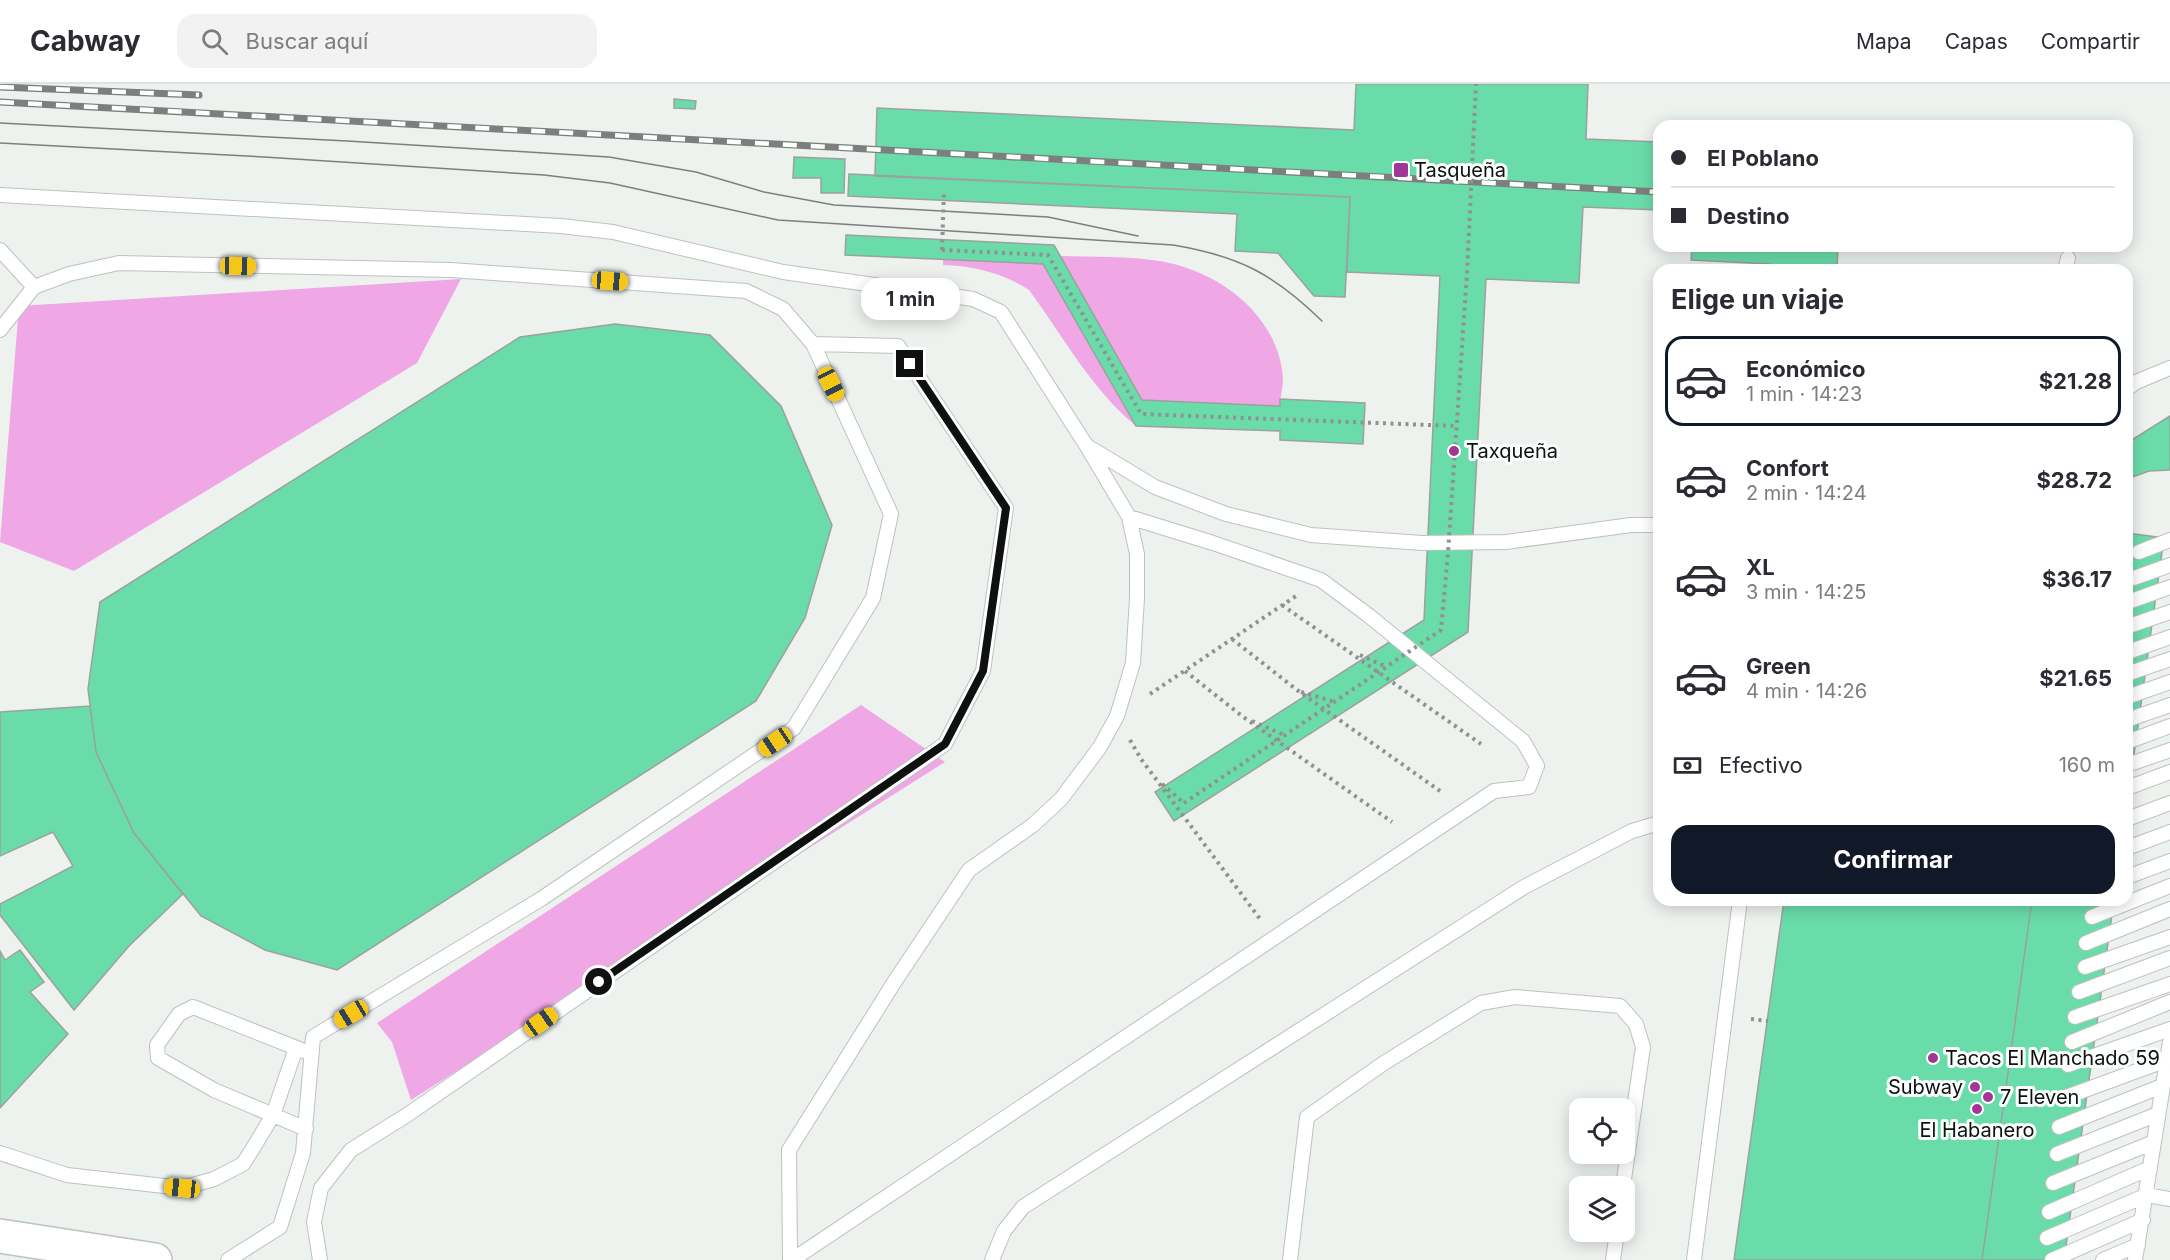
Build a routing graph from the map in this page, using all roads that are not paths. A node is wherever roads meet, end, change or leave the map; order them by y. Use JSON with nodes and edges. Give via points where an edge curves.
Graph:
{"nodes":[{"id":1,"x":0,"y":195,"type":"edge"},
{"id":2,"x":0,"y":250,"type":"edge"},
{"id":3,"x":34,"y":287,"type":"junction"},
{"id":4,"x":0,"y":330,"type":"edge"},
{"id":5,"x":813,"y":344,"type":"junction"},
{"id":6,"x":2170,"y":368,"type":"edge"},
{"id":7,"x":2133,"y":384,"type":"edge"},
{"id":8,"x":1086,"y":445,"type":"junction"},
{"id":9,"x":1129,"y":517,"type":"junction"},
{"id":10,"x":1653,"y":525,"type":"edge"},
{"id":11,"x":2170,"y":540,"type":"edge"},
{"id":12,"x":2139,"y":552,"type":"dead end"},
{"id":13,"x":2170,"y":565,"type":"edge"},
{"id":14,"x":2134,"y":578,"type":"dead end"},
{"id":15,"x":2170,"y":587,"type":"edge"},
{"id":16,"x":2133,"y":600,"type":"edge"},
{"id":17,"x":2170,"y":612,"type":"edge"},
{"id":18,"x":2133,"y":625,"type":"edge"},
{"id":19,"x":2170,"y":637,"type":"edge"},
{"id":20,"x":2133,"y":650,"type":"edge"},
{"id":21,"x":2170,"y":658,"type":"edge"},
{"id":22,"x":2133,"y":672,"type":"edge"},
{"id":23,"x":2170,"y":682,"type":"edge"},
{"id":24,"x":2133,"y":695,"type":"edge"},
{"id":25,"x":2170,"y":705,"type":"edge"},
{"id":26,"x":2133,"y":718,"type":"edge"},
{"id":27,"x":2170,"y":726,"type":"edge"},
{"id":28,"x":2133,"y":740,"type":"edge"},
{"id":29,"x":2170,"y":750,"type":"edge"},
{"id":30,"x":2133,"y":763,"type":"edge"},
{"id":31,"x":2170,"y":772,"type":"edge"},
{"id":32,"x":2133,"y":786,"type":"edge"},
{"id":33,"x":2170,"y":803,"type":"edge"},
{"id":34,"x":2133,"y":817,"type":"edge"},
{"id":35,"x":1653,"y":825,"type":"edge"},
{"id":36,"x":2170,"y":832,"type":"edge"},
{"id":37,"x":2133,"y":846,"type":"edge"},
{"id":38,"x":2170,"y":861,"type":"edge"},
{"id":39,"x":2133,"y":875,"type":"edge"},
{"id":40,"x":2170,"y":886,"type":"edge"},
{"id":41,"x":2133,"y":901,"type":"edge"},
{"id":42,"x":1739,"y":906,"type":"edge"},
{"id":43,"x":2120,"y":906,"type":"edge"},
{"id":44,"x":2170,"y":909,"type":"edge"},
{"id":45,"x":2092,"y":917,"type":"dead end"},
{"id":46,"x":2170,"y":937,"type":"edge"},
{"id":47,"x":2086,"y":943,"type":"dead end"},
{"id":48,"x":2170,"y":958,"type":"edge"},
{"id":49,"x":2085,"y":967,"type":"dead end"},
{"id":50,"x":2170,"y":984,"type":"edge"},
{"id":51,"x":2079,"y":992,"type":"dead end"},
{"id":52,"x":2170,"y":1002,"type":"edge"},
{"id":53,"x":2075,"y":1017,"type":"dead end"},
{"id":54,"x":2170,"y":1029,"type":"edge"},
{"id":55,"x":2072,"y":1042,"type":"dead end"},
{"id":56,"x":2170,"y":1042,"type":"edge"},
{"id":57,"x":296,"y":1048,"type":"junction"},
{"id":58,"x":312,"y":1054,"type":"junction"},
{"id":59,"x":2167,"y":1060,"type":"junction"},
{"id":60,"x":2068,"y":1065,"type":"dead end"},
{"id":61,"x":2163,"y":1086,"type":"junction"},
{"id":62,"x":2066,"y":1097,"type":"dead end"},
{"id":63,"x":2158,"y":1114,"type":"junction"},
{"id":64,"x":273,"y":1115,"type":"junction"},
{"id":65,"x":2060,"y":1127,"type":"dead end"},
{"id":66,"x":306,"y":1129,"type":"junction"},
{"id":67,"x":2154,"y":1142,"type":"junction"},
{"id":68,"x":0,"y":1153,"type":"edge"},
{"id":69,"x":2057,"y":1154,"type":"dead end"},
{"id":70,"x":2150,"y":1168,"type":"junction"},
{"id":71,"x":1624,"y":1176,"type":"edge"},
{"id":72,"x":2053,"y":1183,"type":"dead end"},
{"id":73,"x":2147,"y":1195,"type":"junction"},
{"id":74,"x":2170,"y":1199,"type":"edge"},
{"id":75,"x":2049,"y":1212,"type":"dead end"},
{"id":76,"x":2143,"y":1220,"type":"junction"},
{"id":77,"x":0,"y":1236,"type":"edge"},
{"id":78,"x":2047,"y":1238,"type":"dead end"},
{"id":79,"x":1616,"y":1242,"type":"edge"},
{"id":80,"x":2138,"y":1245,"type":"junction"},
{"id":81,"x":155,"y":1260,"type":"edge"},
{"id":82,"x":228,"y":1260,"type":"edge"},
{"id":83,"x":320,"y":1260,"type":"edge"},
{"id":84,"x":791,"y":1260,"type":"edge"},
{"id":85,"x":992,"y":1260,"type":"edge"},
{"id":86,"x":1290,"y":1260,"type":"edge"},
{"id":87,"x":1613,"y":1260,"type":"edge"},
{"id":88,"x":1694,"y":1260,"type":"edge"},
{"id":89,"x":2052,"y":1260,"type":"edge"},
{"id":90,"x":2103,"y":1260,"type":"edge"},
{"id":91,"x":2135,"y":1260,"type":"edge"}],
"edges":[{"from":1,"to":8,"type":"lane","via":[[571,227],[624,234],[783,272],[973,299],[1001,312]]},
{"from":2,"to":3,"type":"lane"},
{"from":3,"to":4,"type":"lane"},
{"from":3,"to":5,"type":"lane","via":[[69,274],[119,263],[452,270],[746,291],[783,309]]},
{"from":5,"to":58,"type":"lane","via":[[891,514],[873,598],[794,728],[541,899],[313,1036]]},
{"from":5,"to":83,"type":"lane","via":[[898,346],[1006,508],[983,671],[945,744],[351,1150],[321,1188],[314,1221]]},
{"from":6,"to":7,"type":"lane"},
{"from":8,"to":9,"type":"lane"},
{"from":8,"to":10,"type":"lane","via":[[1155,487],[1226,514],[1311,535],[1422,543],[1506,542]]},
{"from":9,"to":84,"type":"lane","via":[[1137,554],[1137,598],[1133,663],[1117,716],[1100,747],[1061,799],[969,870],[789,1150]]},
{"from":9,"to":84,"type":"lane","via":[[1321,580],[1523,741],[1537,766],[1529,787],[1494,791]]},
{"from":11,"to":12,"type":"lane"},
{"from":13,"to":14,"type":"lane"},
{"from":15,"to":16,"type":"lane"},
{"from":17,"to":18,"type":"lane"},
{"from":19,"to":20,"type":"lane"},
{"from":21,"to":22,"type":"lane"},
{"from":23,"to":24,"type":"lane"},
{"from":25,"to":26,"type":"lane"},
{"from":27,"to":28,"type":"lane"},
{"from":29,"to":30,"type":"lane"},
{"from":31,"to":32,"type":"lane"},
{"from":33,"to":34,"type":"lane"},
{"from":35,"to":85,"type":"lane","via":[[1632,831],[1524,887],[1023,1207],[1004,1232]]},
{"from":36,"to":37,"type":"lane"},
{"from":38,"to":39,"type":"lane"},
{"from":40,"to":41,"type":"lane"},
{"from":42,"to":88,"type":"lane"},
{"from":43,"to":45,"type":"lane"},
{"from":44,"to":47,"type":"lane"},
{"from":46,"to":49,"type":"lane"},
{"from":48,"to":51,"type":"lane"},
{"from":50,"to":53,"type":"lane"},
{"from":52,"to":55,"type":"lane"},
{"from":54,"to":60,"type":"lane"},
{"from":56,"to":59,"type":"lane"},
{"from":57,"to":58,"type":"lane"},
{"from":57,"to":64,"type":"lane"},
{"from":57,"to":64,"type":"lane","via":[[193,1007],[180,1014],[157,1045],[158,1058],[214,1090]]},
{"from":58,"to":66,"type":"lane"},
{"from":59,"to":61,"type":"lane"},
{"from":59,"to":62,"type":"lane"},
{"from":61,"to":63,"type":"lane"},
{"from":61,"to":65,"type":"lane"},
{"from":63,"to":67,"type":"lane"},
{"from":63,"to":69,"type":"lane"},
{"from":64,"to":66,"type":"lane"},
{"from":64,"to":68,"type":"lane","via":[[243,1164],[214,1179],[182,1188],[67,1175]]},
{"from":66,"to":82,"type":"lane","via":[[303,1153],[280,1227]]},
{"from":67,"to":70,"type":"lane"},
{"from":67,"to":72,"type":"lane"},
{"from":70,"to":73,"type":"lane"},
{"from":70,"to":75,"type":"lane"},
{"from":71,"to":86,"type":"lane","via":[[1643,1047],[1636,1024],[1620,1006],[1515,998],[1481,1003],[1307,1117]]},
{"from":73,"to":74,"type":"lane"},
{"from":73,"to":76,"type":"lane"},
{"from":73,"to":78,"type":"lane"},
{"from":76,"to":80,"type":"lane"},
{"from":76,"to":89,"type":"lane"},
{"from":77,"to":81,"type":"main road"},
{"from":79,"to":87,"type":"lane"},
{"from":80,"to":90,"type":"lane"},
{"from":80,"to":91,"type":"lane"}]}
